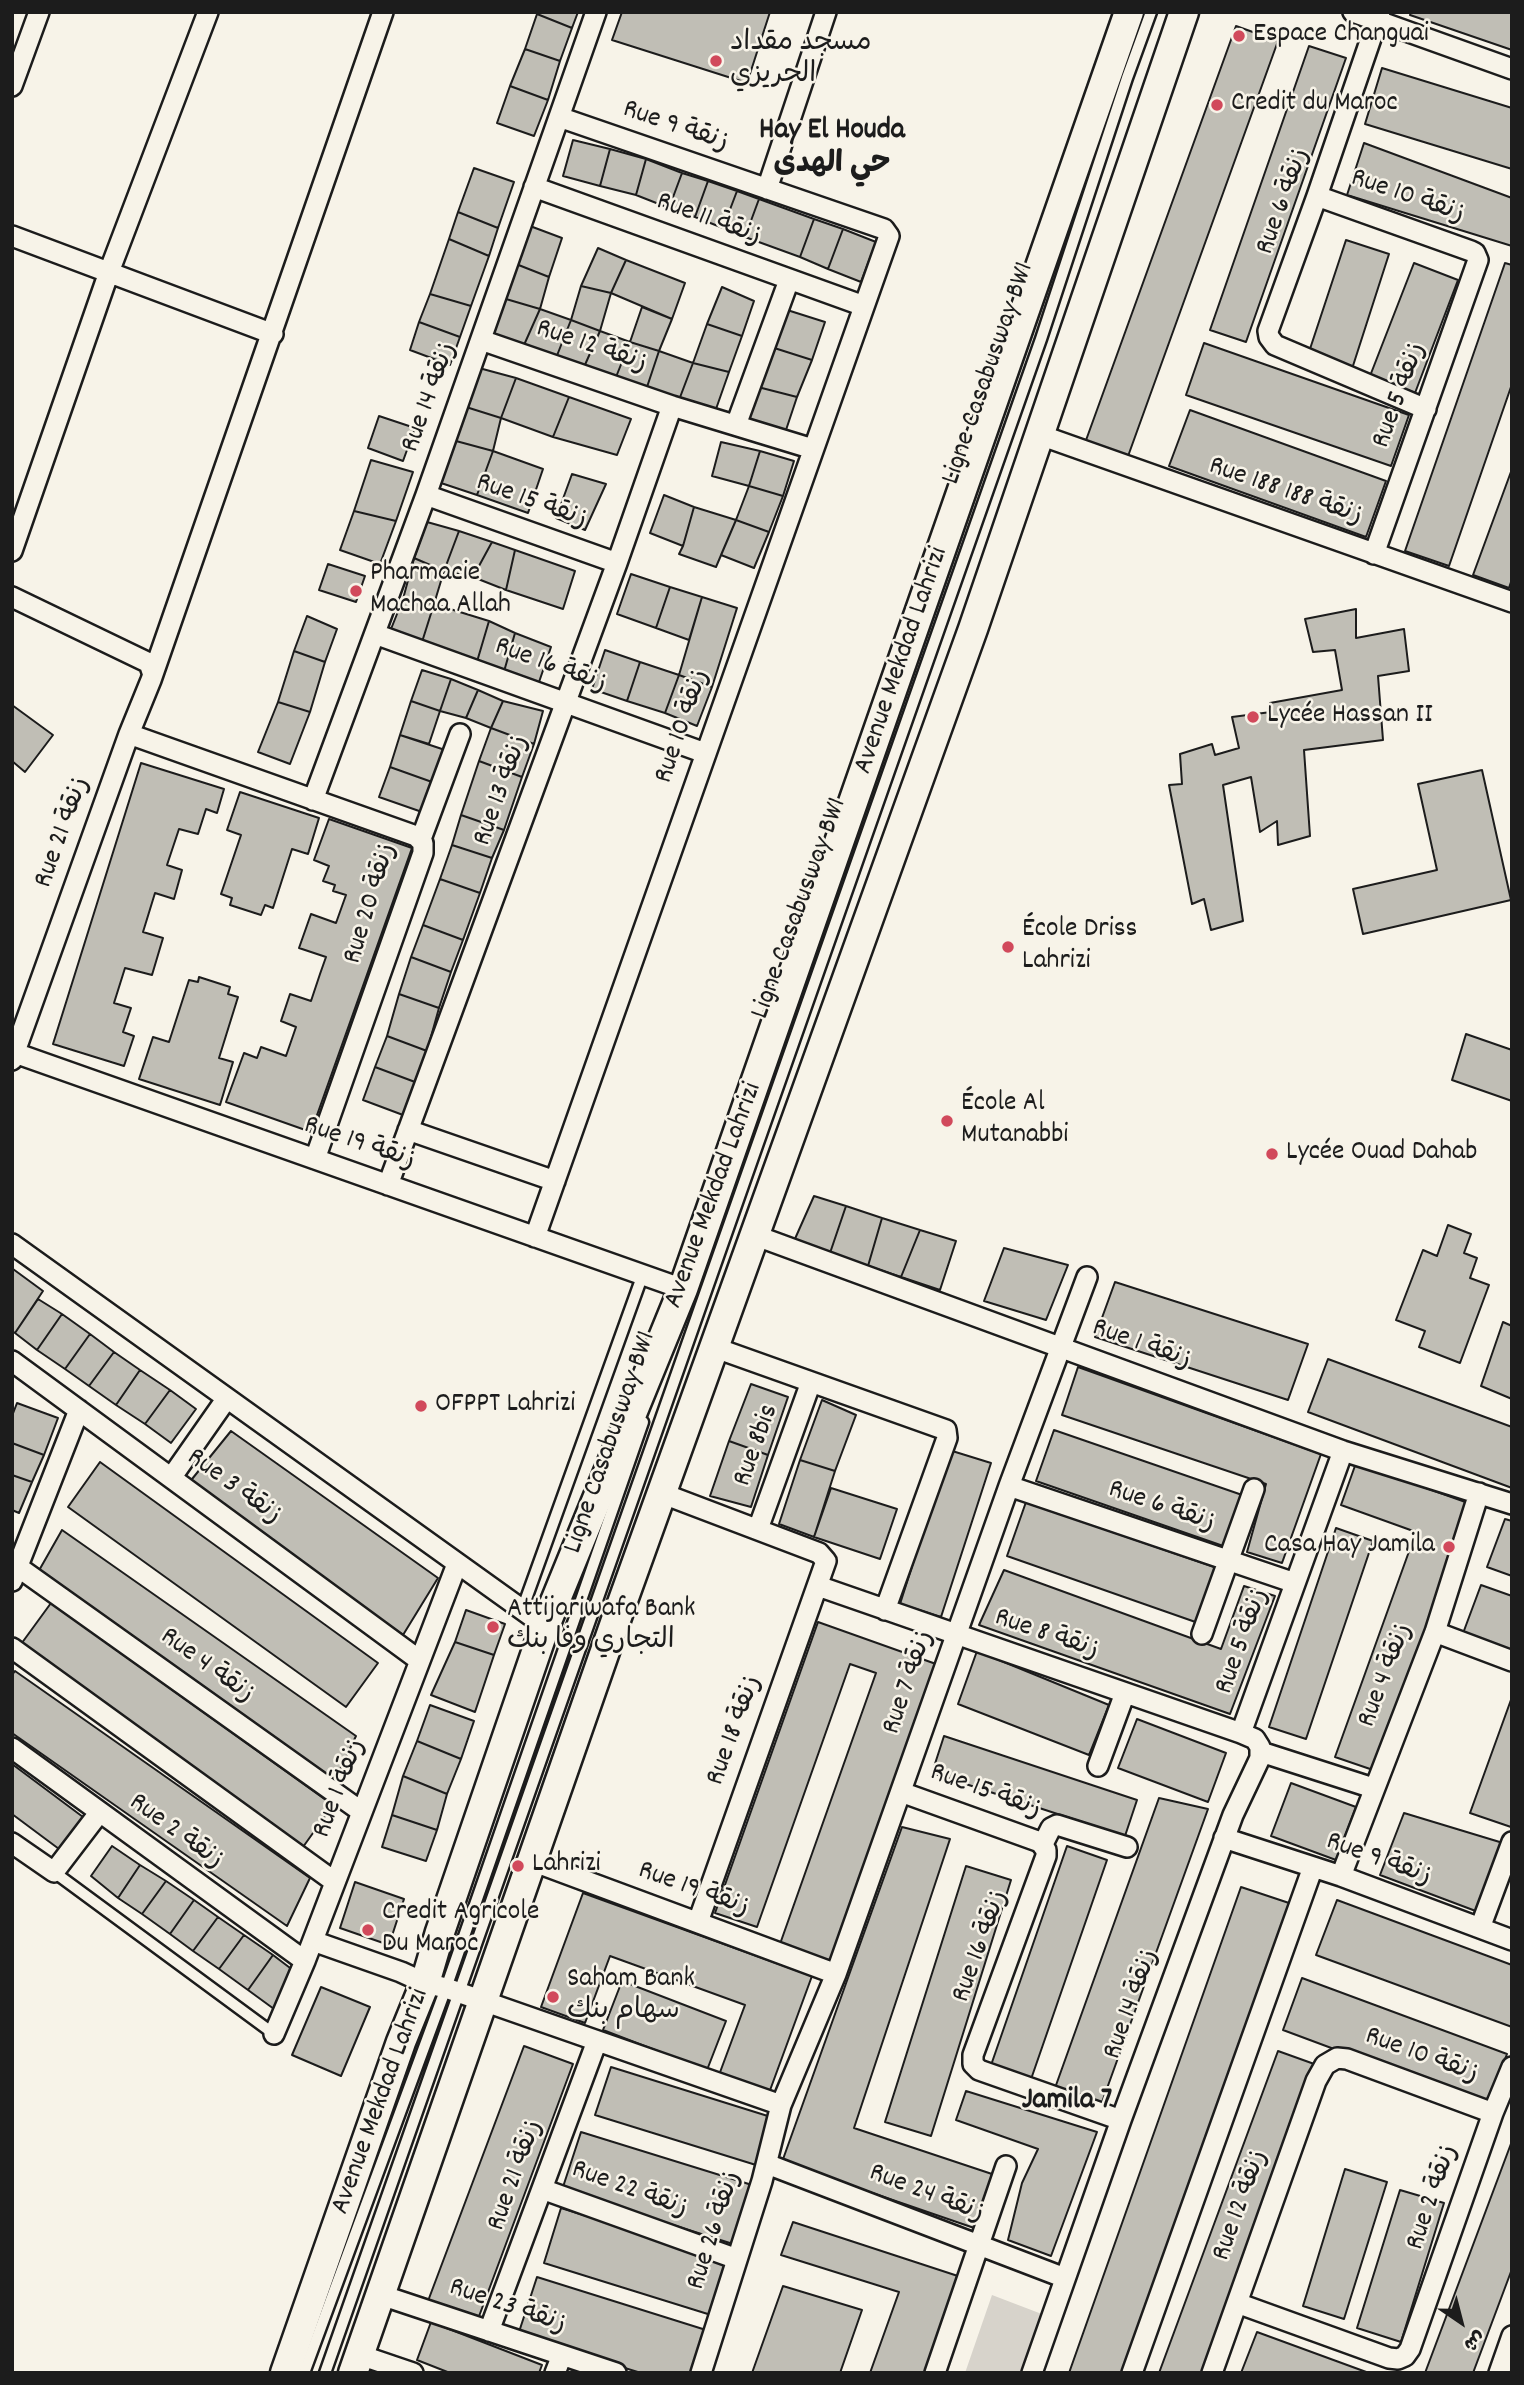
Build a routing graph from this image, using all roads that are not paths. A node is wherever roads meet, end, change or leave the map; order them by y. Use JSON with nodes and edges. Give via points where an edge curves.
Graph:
{"nodes":[{"id":1,"x":39,"y":12,"type":"edge"},
{"id":2,"x":208,"y":12,"type":"edge"},
{"id":3,"x":383,"y":12,"type":"edge"},
{"id":4,"x":596,"y":12,"type":"edge"},
{"id":5,"x":826,"y":12,"type":"edge"},
{"id":6,"x":1129,"y":12,"type":"edge"},
{"id":7,"x":1141,"y":12,"type":"edge"},
{"id":8,"x":1151,"y":12,"type":"edge"},
{"id":9,"x":1184,"y":12,"type":"edge"},
{"id":10,"x":1353,"y":12,"type":"edge"},
{"id":11,"x":1379,"y":17,"type":"edge"},
{"id":12,"x":1512,"y":69,"type":"edge"},
{"id":13,"x":12,"y":86,"type":"edge"},
{"id":14,"x":559,"y":117,"type":"junction"},
{"id":15,"x":534,"y":187,"type":"junction"},
{"id":16,"x":766,"y":189,"type":"junction"},
{"id":17,"x":1317,"y":196,"type":"junction"},
{"id":18,"x":12,"y":236,"type":"edge"},
{"id":19,"x":888,"y":236,"type":"joint"},
{"id":20,"x":1063,"y":236,"type":"dead end"},
{"id":21,"x":1477,"y":256,"type":"joint"},
{"id":22,"x":109,"y":272,"type":"junction"},
{"id":23,"x":789,"y":280,"type":"junction"},
{"id":24,"x":864,"y":306,"type":"junction"},
{"id":25,"x":272,"y":334,"type":"junction"},
{"id":26,"x":481,"y":340,"type":"junction"},
{"id":27,"x":1426,"y":409,"type":"junction"},
{"id":28,"x":671,"y":411,"type":"junction"},
{"id":29,"x":736,"y":425,"type":"junction"},
{"id":30,"x":1040,"y":435,"type":"junction"},
{"id":31,"x":813,"y":449,"type":"junction"},
{"id":32,"x":426,"y":495,"type":"junction"},
{"id":33,"x":12,"y":551,"type":"edge"},
{"id":34,"x":953,"y":551,"type":"dead end"},
{"id":35,"x":1374,"y":554,"type":"junction"},
{"id":36,"x":617,"y":564,"type":"junction"},
{"id":37,"x":12,"y":597,"type":"edge"},
{"id":38,"x":1512,"y":602,"type":"edge"},
{"id":39,"x":375,"y":635,"type":"junction"},
{"id":40,"x":152,"y":672,"type":"junction"},
{"id":41,"x":566,"y":703,"type":"junction"},
{"id":42,"x":129,"y":734,"type":"junction"},
{"id":43,"x":460,"y":734,"type":"dead end"},
{"id":44,"x":705,"y":753,"type":"junction"},
{"id":45,"x":313,"y":800,"type":"junction"},
{"id":46,"x":421,"y":839,"type":"junction"},
{"id":47,"x":14,"y":1057,"type":"edge"},
{"id":48,"x":408,"y":1130,"type":"junction"},
{"id":49,"x":315,"y":1159,"type":"junction"},
{"id":50,"x":555,"y":1181,"type":"junction"},
{"id":51,"x":388,"y":1185,"type":"junction"},
{"id":52,"x":754,"y":1235,"type":"junction"},
{"id":53,"x":536,"y":1237,"type":"junction"},
{"id":54,"x":12,"y":1244,"type":"edge"},
{"id":55,"x":643,"y":1274,"type":"junction"},
{"id":56,"x":1087,"y":1277,"type":"dead end"},
{"id":57,"x":684,"y":1289,"type":"junction"},
{"id":58,"x":1060,"y":1346,"type":"junction"},
{"id":59,"x":713,"y":1347,"type":"junction"},
{"id":60,"x":12,"y":1361,"type":"edge"},
{"id":61,"x":811,"y":1382,"type":"junction"},
{"id":62,"x":656,"y":1384,"type":"dead end"},
{"id":63,"x":227,"y":1398,"type":"junction"},
{"id":64,"x":79,"y":1410,"type":"junction"},
{"id":65,"x":647,"y":1410,"type":"dead end"},
{"id":66,"x":1343,"y":1451,"type":"junction"},
{"id":67,"x":171,"y":1478,"type":"junction"},
{"id":68,"x":1009,"y":1486,"type":"junction"},
{"id":69,"x":1254,"y":1489,"type":"dead end"},
{"id":70,"x":661,"y":1493,"type":"junction"},
{"id":71,"x":1479,"y":1493,"type":"junction"},
{"id":72,"x":1512,"y":1504,"type":"edge"},
{"id":73,"x":758,"y":1529,"type":"junction"},
{"id":74,"x":1228,"y":1561,"type":"junction"},
{"id":75,"x":457,"y":1563,"type":"junction"},
{"id":76,"x":15,"y":1574,"type":"edge"},
{"id":77,"x":1295,"y":1583,"type":"junction"},
{"id":78,"x":818,"y":1586,"type":"junction"},
{"id":79,"x":522,"y":1610,"type":"junction"},
{"id":80,"x":885,"y":1610,"type":"junction"},
{"id":81,"x":545,"y":1626,"type":"junction"},
{"id":82,"x":1435,"y":1632,"type":"junction"},
{"id":83,"x":1202,"y":1634,"type":"dead end"},
{"id":84,"x":956,"y":1635,"type":"junction"},
{"id":85,"x":12,"y":1648,"type":"edge"},
{"id":86,"x":419,"y":1660,"type":"junction"},
{"id":87,"x":1512,"y":1661,"type":"edge"},
{"id":88,"x":1125,"y":1693,"type":"junction"},
{"id":89,"x":1252,"y":1742,"type":"junction"},
{"id":90,"x":12,"y":1748,"type":"edge"},
{"id":91,"x":1098,"y":1766,"type":"dead end"},
{"id":92,"x":1373,"y":1788,"type":"junction"},
{"id":93,"x":901,"y":1793,"type":"junction"},
{"id":94,"x":362,"y":1812,"type":"junction"},
{"id":95,"x":99,"y":1813,"type":"junction"},
{"id":96,"x":1224,"y":1838,"type":"junction"},
{"id":97,"x":1512,"y":1842,"type":"edge"},
{"id":98,"x":12,"y":1843,"type":"edge"},
{"id":99,"x":1044,"y":1847,"type":"junction"},
{"id":100,"x":1127,"y":1847,"type":"dead end"},
{"id":101,"x":532,"y":1861,"type":"junction"},
{"id":102,"x":1312,"y":1867,"type":"junction"},
{"id":103,"x":54,"y":1872,"type":"junction"},
{"id":104,"x":1340,"y":1876,"type":"junction"},
{"id":105,"x":335,"y":1882,"type":"junction"},
{"id":106,"x":698,"y":1922,"type":"junction"},
{"id":107,"x":1480,"y":1928,"type":"junction"},
{"id":108,"x":1512,"y":1940,"type":"edge"},
{"id":109,"x":313,"y":1941,"type":"junction"},
{"id":110,"x":305,"y":1961,"type":"junction"},
{"id":111,"x":836,"y":1974,"type":"junction"},
{"id":112,"x":453,"y":1991,"type":"junction"},
{"id":113,"x":274,"y":2034,"type":"joint"},
{"id":114,"x":597,"y":2041,"type":"junction"},
{"id":115,"x":1329,"y":2061,"type":"joint"},
{"id":116,"x":1512,"y":2067,"type":"edge"},
{"id":117,"x":781,"y":2105,"type":"junction"},
{"id":118,"x":1493,"y":2113,"type":"junction"},
{"id":119,"x":1121,"y":2120,"type":"junction"},
{"id":120,"x":766,"y":2164,"type":"junction"},
{"id":121,"x":1006,"y":2166,"type":"dead end"},
{"id":122,"x":542,"y":2189,"type":"junction"},
{"id":123,"x":978,"y":2246,"type":"junction"},
{"id":124,"x":737,"y":2259,"type":"junction"},
{"id":125,"x":1065,"y":2278,"type":"junction"},
{"id":126,"x":381,"y":2295,"type":"junction"},
{"id":127,"x":1237,"y":2302,"type":"junction"},
{"id":128,"x":489,"y":2331,"type":"junction"},
{"id":129,"x":1512,"y":2336,"type":"edge"},
{"id":130,"x":356,"y":2364,"type":"edge"},
{"id":131,"x":558,"y":2364,"type":"edge"},
{"id":132,"x":285,"y":2373,"type":"edge"},
{"id":133,"x":303,"y":2373,"type":"edge"},
{"id":134,"x":325,"y":2373,"type":"edge"},
{"id":135,"x":413,"y":2373,"type":"edge"},
{"id":136,"x":617,"y":2373,"type":"edge"},
{"id":137,"x":701,"y":2373,"type":"edge"},
{"id":138,"x":934,"y":2373,"type":"edge"},
{"id":139,"x":1032,"y":2373,"type":"edge"},
{"id":140,"x":1132,"y":2373,"type":"edge"},
{"id":141,"x":1212,"y":2373,"type":"edge"},
{"id":142,"x":1499,"y":2373,"type":"edge"}],
"edges":[{"from":1,"to":13,"type":"street"},
{"from":2,"to":22,"type":"street"},
{"from":3,"to":25,"type":"street","name":"Rue 21 زنقة"},
{"from":4,"to":14,"type":"street","name":"Rue 14 زنقة"},
{"from":5,"to":16,"type":"street"},
{"from":6,"to":57,"type":"main road","name":"Avenue Mekdad Lahrizi"},
{"from":7,"to":20,"type":"lane","name":"Ligne Casabusway BW1"},
{"from":8,"to":112,"type":"lane","name":"Ligne Casabusway BW1","via":[[1041,339]]},
{"from":9,"to":30,"type":"main road","name":"Avenue Mekdad Lahrizi"},
{"from":10,"to":11,"type":"street"},
{"from":11,"to":12,"type":"street"},
{"from":11,"to":17,"type":"street","name":"Rue 6 زنقة"},
{"from":14,"to":15,"type":"street","name":"Rue 14 زنقة"},
{"from":14,"to":16,"type":"street","name":"Rue 9 زنقة"},
{"from":15,"to":23,"type":"street","name":"Rue 11 زنقة"},
{"from":15,"to":26,"type":"street","name":"Rue 14 زنقة"},
{"from":16,"to":19,"type":"street","name":"Rue 9 زنقة","via":[[884,229]]},
{"from":17,"to":21,"type":"street","name":"Rue 10 زنقة"},
{"from":17,"to":27,"type":"street","name":"Rue 6 زنقة","via":[[1269,337],[1275,345]]},
{"from":18,"to":22,"type":"street"},
{"from":19,"to":24,"type":"street","name":"Rue 10 زنقة"},
{"from":21,"to":27,"type":"street","name":"Rue 5 زنقة","via":[[1478,265]]},
{"from":22,"to":25,"type":"street"},
{"from":22,"to":33,"type":"street"},
{"from":23,"to":24,"type":"street","name":"Rue 11 زنقة"},
{"from":23,"to":29,"type":"street"},
{"from":24,"to":31,"type":"street","name":"Rue 10 زنقة"},
{"from":25,"to":40,"type":"street","name":"Rue 21 زنقة"},
{"from":26,"to":28,"type":"street","name":"Rue 12 زنقة"},
{"from":26,"to":32,"type":"street","name":"Rue 14 زنقة"},
{"from":27,"to":35,"type":"street","name":"Rue 5 زنقة"},
{"from":28,"to":29,"type":"street","name":"Rue 12 زنقة"},
{"from":28,"to":36,"type":"street","name":"Rue 13 زنقة"},
{"from":29,"to":31,"type":"street","name":"Rue 12 زنقة"},
{"from":30,"to":35,"type":"street","name":"Rue 188 زنقة 188"},
{"from":30,"to":52,"type":"main road","name":"Avenue Mekdad Lahrizi"},
{"from":31,"to":44,"type":"street","name":"Rue 10 زنقة"},
{"from":32,"to":36,"type":"street","name":"Rue 15 زنقة"},
{"from":32,"to":39,"type":"street","name":"Rue 14 زنقة"},
{"from":34,"to":62,"type":"lane","name":"Ligne Casabusway BW1"},
{"from":35,"to":38,"type":"street","name":"Rue 188 زنقة 188"},
{"from":36,"to":41,"type":"street","name":"Rue 13 زنقة"},
{"from":37,"to":40,"type":"street","via":[[149,663]]},
{"from":39,"to":41,"type":"street","name":"Rue 16 زنقة"},
{"from":39,"to":45,"type":"street","name":"Rue 14 زنقة"},
{"from":40,"to":42,"type":"street","name":"Rue 21 زنقة"},
{"from":41,"to":44,"type":"street","name":"Rue 16 زنقة"},
{"from":41,"to":48,"type":"street","name":"Rue 13 زنقة"},
{"from":42,"to":45,"type":"street","name":"Rue 20 زنقة"},
{"from":42,"to":47,"type":"street","name":"Rue 21 زنقة"},
{"from":43,"to":46,"type":"street"},
{"from":44,"to":50,"type":"street","name":"Rue 10 زنقة"},
{"from":45,"to":46,"type":"street","name":"Rue 20 زنقة"},
{"from":46,"to":49,"type":"street","name":"Rue 20 زنقة","via":[[423,853]]},
{"from":47,"to":49,"type":"street","name":"Rue 19 زنقة"},
{"from":48,"to":50,"type":"street"},
{"from":48,"to":51,"type":"street","name":"Rue 13 زنقة"},
{"from":49,"to":51,"type":"street","name":"Rue 19 زنقة"},
{"from":50,"to":53,"type":"street","name":"Rue 10 زنقة"},
{"from":51,"to":53,"type":"street","name":"Rue 19 زنقة"},
{"from":52,"to":58,"type":"street","name":"Rue 1 زنقة"},
{"from":52,"to":59,"type":"main road","name":"Avenue Mekdad Lahrizi"},
{"from":53,"to":55,"type":"street","name":"Rue 19 زنقة"},
{"from":54,"to":63,"type":"street"},
{"from":55,"to":57,"type":"street","name":"Rue 19 زنقة"},
{"from":55,"to":79,"type":"lane"},
{"from":56,"to":58,"type":"street","name":"Rue 7 زنقة"},
{"from":57,"to":81,"type":"main road","name":"Avenue Mekdad Lahrizi"},
{"from":58,"to":66,"type":"street","name":"Rue 1 زنقة"},
{"from":58,"to":68,"type":"street","name":"Rue 7 زنقة"},
{"from":59,"to":61,"type":"street","name":"Rue 7 زنقة"},
{"from":59,"to":70,"type":"main road","name":"Avenue Mekdad Lahrizi"},
{"from":60,"to":64,"type":"street","name":"Rue 3 زنقة"},
{"from":61,"to":73,"type":"street","name":"Rue 8bis"},
{"from":61,"to":80,"type":"street","name":"Rue 7 زنقة","via":[[947,1432]]},
{"from":63,"to":67,"type":"street"},
{"from":63,"to":75,"type":"street"},
{"from":64,"to":67,"type":"street","name":"Rue 3 زنقة"},
{"from":64,"to":76,"type":"street"},
{"from":65,"to":112,"type":"lane","name":"Ligne Casabusway BW1"},
{"from":66,"to":71,"type":"street","name":"Rue 1 زنقة"},
{"from":66,"to":77,"type":"street","name":"Rue 5 زنقة"},
{"from":67,"to":86,"type":"street","name":"Rue 3 زنقة"},
{"from":68,"to":74,"type":"street","name":"Rue 6 زنقة"},
{"from":68,"to":84,"type":"street","name":"Rue 7 زنقة"},
{"from":69,"to":74,"type":"street"},
{"from":70,"to":73,"type":"street"},
{"from":70,"to":101,"type":"main road","name":"Avenue Mekdad Lahrizi"},
{"from":71,"to":72,"type":"street","name":"Rue 1 زنقة"},
{"from":71,"to":82,"type":"street","name":"Rue 4 زنقة"},
{"from":73,"to":78,"type":"street","name":"Rue 18 زنقة","via":[[825,1558]]},
{"from":74,"to":77,"type":"street","name":"Rue 6 زنقة"},
{"from":74,"to":83,"type":"street"},
{"from":75,"to":79,"type":"street"},
{"from":75,"to":86,"type":"street","name":"Rue 1 زنقة"},
{"from":76,"to":94,"type":"street","name":"Rue 4 زنقة"},
{"from":77,"to":89,"type":"street","name":"Rue 5 زنقة"},
{"from":78,"to":80,"type":"street","name":"Rue 8 زنقة"},
{"from":78,"to":106,"type":"street","name":"Rue 18 زنقة"},
{"from":79,"to":81,"type":"street"},
{"from":80,"to":84,"type":"street","name":"Rue 8 زنقة"},
{"from":81,"to":112,"type":"main road","name":"Avenue Mekdad Lahrizi","via":[[440,1932]]},
{"from":82,"to":87,"type":"street"},
{"from":82,"to":92,"type":"street","name":"Rue 4 زنقة"},
{"from":84,"to":88,"type":"street","name":"Rue 8 زنقة"},
{"from":84,"to":93,"type":"street","name":"Rue 7 زنقة"},
{"from":85,"to":105,"type":"street"},
{"from":86,"to":94,"type":"street","name":"Rue 1 زنقة"},
{"from":88,"to":89,"type":"street","name":"Rue 8 زنقة"},
{"from":88,"to":91,"type":"street"},
{"from":89,"to":92,"type":"street","name":"Rue 8 زنقة","via":[[1306,1769]]},
{"from":89,"to":96,"type":"street","name":"Rue 14 زنقة"},
{"from":90,"to":95,"type":"street","name":"Rue 2 زنقة"},
{"from":92,"to":104,"type":"street","name":"Rue 4 زنقة"},
{"from":93,"to":99,"type":"street","name":"Rue 15 زنقة"},
{"from":93,"to":111,"type":"street","name":"Rue 7 زنقة"},
{"from":94,"to":105,"type":"street","name":"Rue 1 زنقة"},
{"from":95,"to":103,"type":"street"},
{"from":95,"to":110,"type":"street","name":"Rue 2 زنقة"},
{"from":96,"to":102,"type":"street","name":"Rue 9 زنقة"},
{"from":96,"to":119,"type":"street","name":"Rue 14 زنقة"},
{"from":97,"to":107,"type":"street"},
{"from":98,"to":103,"type":"street"},
{"from":99,"to":100,"type":"street","via":[[1051,1828],[1057,1825]]},
{"from":99,"to":119,"type":"street","name":"Rue 16 زنقة","via":[[973,2064]]},
{"from":101,"to":106,"type":"street","name":"Rue 19 زنقة"},
{"from":101,"to":112,"type":"main road","name":"Avenue Mekdad Lahrizi"},
{"from":102,"to":104,"type":"street","name":"Rue 9 زنقة"},
{"from":102,"to":140,"type":"street"},
{"from":103,"to":113,"type":"lane"},
{"from":104,"to":107,"type":"street","name":"Rue 9 زنقة"},
{"from":105,"to":109,"type":"street","name":"Rue 1 زنقة"},
{"from":106,"to":111,"type":"street","name":"Rue 19 زنقة"},
{"from":107,"to":108,"type":"street","name":"Rue 9 زنقة"},
{"from":109,"to":110,"type":"street","name":"Rue 1 زنقة"},
{"from":109,"to":112,"type":"street"},
{"from":110,"to":113,"type":"street","name":"Rue 1 زنقة"},
{"from":111,"to":117,"type":"street","name":"Rue 7 زنقة"},
{"from":112,"to":114,"type":"street"},
{"from":112,"to":126,"type":"main road","name":"Avenue Mekdad Lahrizi"},
{"from":112,"to":132,"type":"main road","name":"Avenue Mekdad Lahrizi","via":[[401,2042]]},
{"from":112,"to":133,"type":"lane","name":"Ligne Casabusway BW1"},
{"from":112,"to":134,"type":"lane","name":"Ligne Casabusway BW1"},
{"from":114,"to":117,"type":"street"},
{"from":114,"to":122,"type":"street","name":"Rue 21 زنقة"},
{"from":115,"to":118,"type":"street","name":"Rue 10 زنقة","via":[[1347,2059]]},
{"from":115,"to":127,"type":"street","name":"Rue 12 زنقة","via":[[1316,2081]]},
{"from":116,"to":118,"type":"street","name":"Rue 2 زنقة"},
{"from":117,"to":120,"type":"street","name":"Rue 26 زنقة"},
{"from":118,"to":127,"type":"street","name":"Rue 2 زنقة","via":[[1405,2356],[1389,2358]]},
{"from":119,"to":125,"type":"street","name":"Rue 14 زنقة"},
{"from":120,"to":123,"type":"street","name":"Rue 24 زنقة"},
{"from":120,"to":124,"type":"street","name":"Rue 26 زنقة"},
{"from":121,"to":123,"type":"street"},
{"from":122,"to":124,"type":"street","name":"Rue 22 زنقة"},
{"from":122,"to":128,"type":"street","name":"Rue 21 زنقة"},
{"from":123,"to":125,"type":"street","name":"Rue 24 زنقة"},
{"from":123,"to":138,"type":"street"},
{"from":124,"to":137,"type":"street","name":"Rue 26 زنقة"},
{"from":125,"to":139,"type":"street","name":"Rue 14 زنقة"},
{"from":126,"to":128,"type":"street","name":"Rue 23 زنقة"},
{"from":126,"to":130,"type":"main road","name":"Avenue Mekdad Lahrizi"},
{"from":127,"to":141,"type":"street","name":"Rue 12 زنقة"},
{"from":128,"to":131,"type":"street","name":"Rue 23 زنقة"},
{"from":129,"to":142,"type":"street"},
{"from":130,"to":135,"type":"street"},
{"from":131,"to":136,"type":"street","name":"Rue 23 زنقة"}]}
